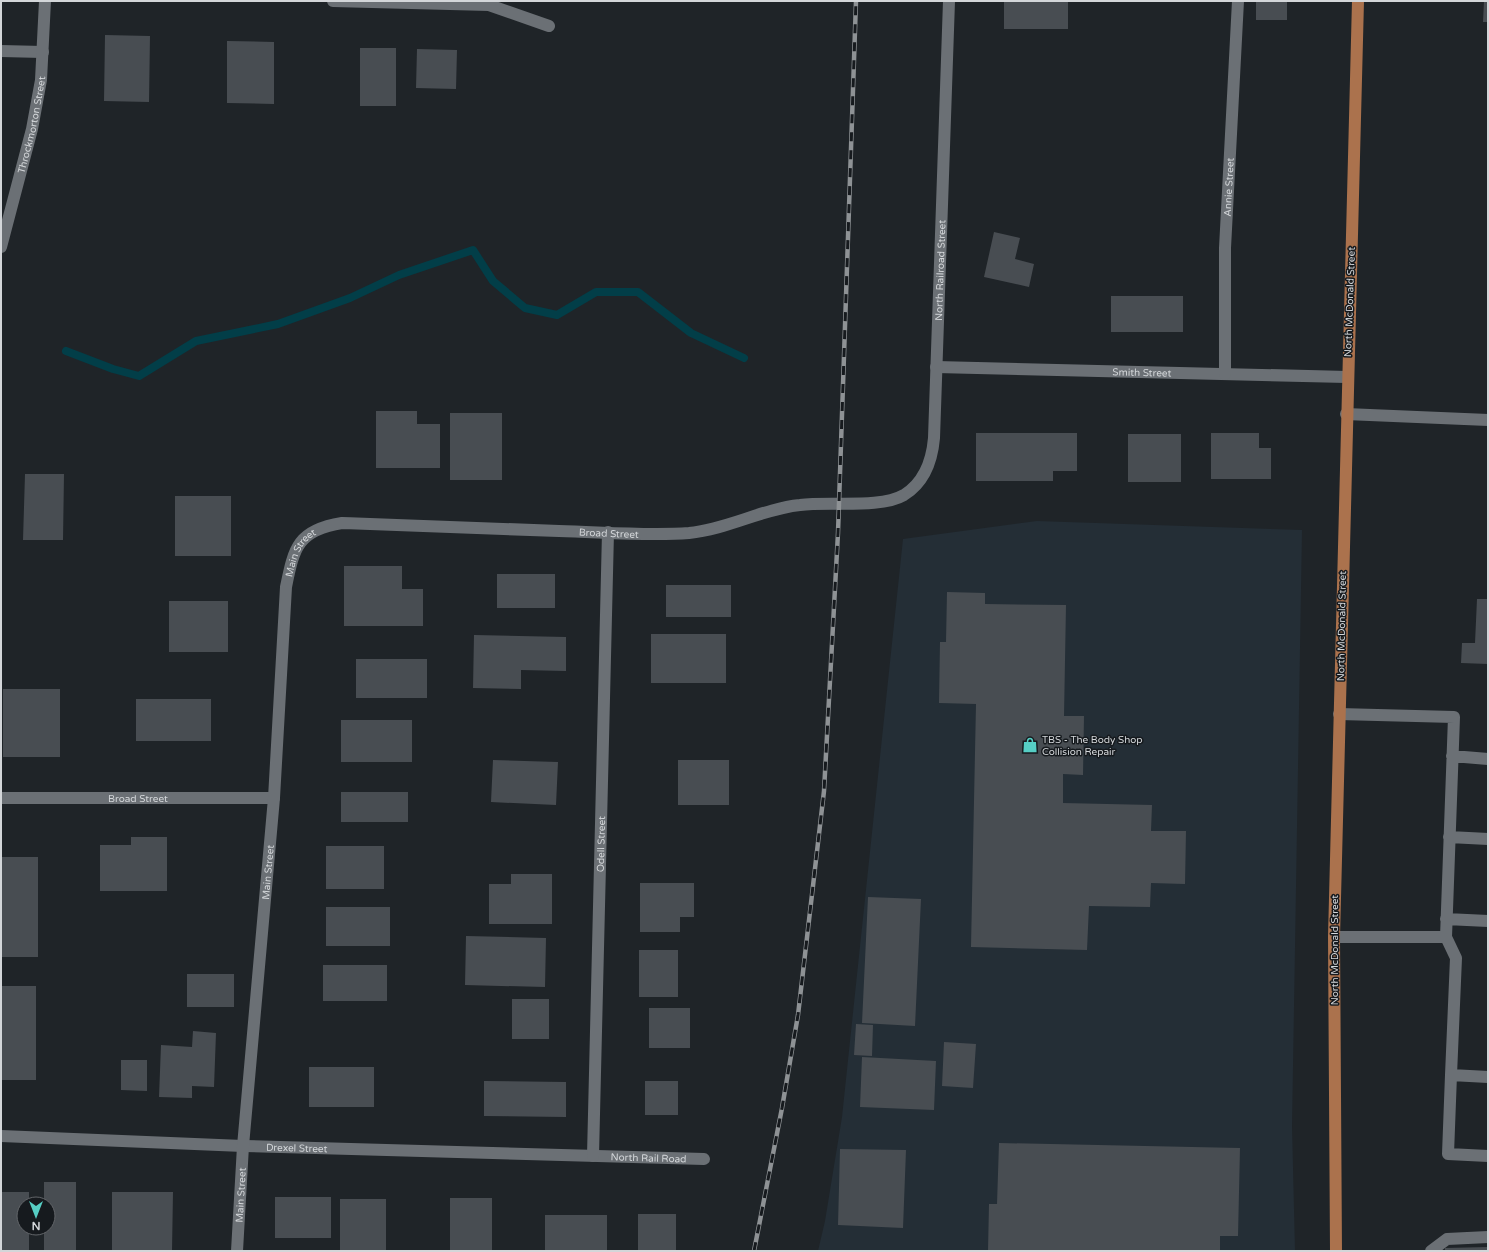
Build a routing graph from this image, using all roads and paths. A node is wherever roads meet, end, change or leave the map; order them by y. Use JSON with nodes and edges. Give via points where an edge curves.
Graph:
{"nodes":[{"id":1,"x":45,"y":1,"type":"edge"},
{"id":2,"x":332,"y":1,"type":"edge"},
{"id":3,"x":949,"y":1,"type":"edge"},
{"id":4,"x":1238,"y":1,"type":"edge"},
{"id":5,"x":1358,"y":1,"type":"edge"},
{"id":6,"x":549,"y":26,"type":"dead end"},
{"id":7,"x":1,"y":51,"type":"edge"},
{"id":8,"x":43,"y":52,"type":"junction"},
{"id":9,"x":1,"y":247,"type":"edge"},
{"id":10,"x":936,"y":367,"type":"junction"},
{"id":11,"x":1225,"y":374,"type":"junction"},
{"id":12,"x":1347,"y":377,"type":"junction"},
{"id":13,"x":1346,"y":414,"type":"junction"},
{"id":14,"x":1488,"y":420,"type":"edge"},
{"id":15,"x":872,"y":502,"type":"joint"},
{"id":16,"x":342,"y":523,"type":"joint"},
{"id":17,"x":608,"y":532,"type":"junction"},
{"id":18,"x":1339,"y":714,"type":"junction"},
{"id":19,"x":1452,"y":756,"type":"junction"},
{"id":20,"x":1488,"y":759,"type":"edge"},
{"id":21,"x":1,"y":798,"type":"edge"},
{"id":22,"x":274,"y":798,"type":"junction"},
{"id":23,"x":1449,"y":837,"type":"junction"},
{"id":24,"x":1488,"y":839,"type":"edge"},
{"id":25,"x":1446,"y":919,"type":"junction"},
{"id":26,"x":1488,"y":921,"type":"edge"},
{"id":27,"x":1334,"y":937,"type":"junction"},
{"id":28,"x":1446,"y":937,"type":"junction"},
{"id":29,"x":1451,"y":1075,"type":"junction"},
{"id":30,"x":1488,"y":1077,"type":"edge"},
{"id":31,"x":1,"y":1136,"type":"edge"},
{"id":32,"x":243,"y":1146,"type":"junction"},
{"id":33,"x":593,"y":1156,"type":"junction"},
{"id":34,"x":1488,"y":1156,"type":"edge"},
{"id":35,"x":704,"y":1159,"type":"dead end"},
{"id":36,"x":1488,"y":1237,"type":"edge"},
{"id":37,"x":237,"y":1251,"type":"edge"},
{"id":38,"x":1336,"y":1251,"type":"edge"},
{"id":39,"x":1432,"y":1251,"type":"edge"}],
"edges":[{"from":1,"to":8,"type":"street","name":"Throckmorton Street"},
{"from":2,"to":6,"type":"street","via":[[489,5]]},
{"from":3,"to":10,"type":"street","name":"North Railroad Street"},
{"from":4,"to":11,"type":"street","name":"Annie Street","via":[[1225,248]]},
{"from":5,"to":12,"type":"main road","name":"North McDonald Street"},
{"from":7,"to":8,"type":"street"},
{"from":8,"to":9,"type":"street","name":"Throckmorton Street","via":[[32,129]]},
{"from":10,"to":11,"type":"street","name":"Smith Street"},
{"from":10,"to":15,"type":"street","name":"North Railroad Street","via":[[934,442],[928,467],[917,484],[903,495],[887,501]]},
{"from":11,"to":12,"type":"street","name":"Smith Street"},
{"from":12,"to":13,"type":"main road","name":"North McDonald Street"},
{"from":13,"to":14,"type":"street"},
{"from":13,"to":18,"type":"main road","name":"North McDonald Street"},
{"from":15,"to":17,"type":"street","name":"Broad Street","via":[[798,505],[720,528],[691,532]]},
{"from":16,"to":17,"type":"street","name":"Broad Street"},
{"from":16,"to":22,"type":"street","name":"Main Street","via":[[322,526],[301,540],[291,560],[286,587]]},
{"from":17,"to":33,"type":"street","name":"Odell Street"},
{"from":18,"to":19,"type":"street","via":[[1454,717]]},
{"from":18,"to":27,"type":"main road","name":"North McDonald Street"},
{"from":19,"to":20,"type":"street"},
{"from":19,"to":23,"type":"street"},
{"from":21,"to":22,"type":"street","name":"Broad Street"},
{"from":22,"to":32,"type":"street","name":"Main Street"},
{"from":23,"to":24,"type":"street"},
{"from":23,"to":25,"type":"street"},
{"from":25,"to":26,"type":"street"},
{"from":25,"to":28,"type":"street"},
{"from":27,"to":28,"type":"street"},
{"from":27,"to":38,"type":"main road","name":"North McDonald Street"},
{"from":28,"to":29,"type":"street","via":[[1456,958]]},
{"from":29,"to":30,"type":"street"},
{"from":29,"to":34,"type":"street","via":[[1448,1154]]},
{"from":31,"to":32,"type":"street","name":"Drexel Street"},
{"from":32,"to":33,"type":"street","name":"Drexel Street"},
{"from":32,"to":37,"type":"street","name":"Main Street"},
{"from":33,"to":35,"type":"street","name":"North Rail Road"},
{"from":36,"to":39,"type":"street","via":[[1447,1239]]}]}
